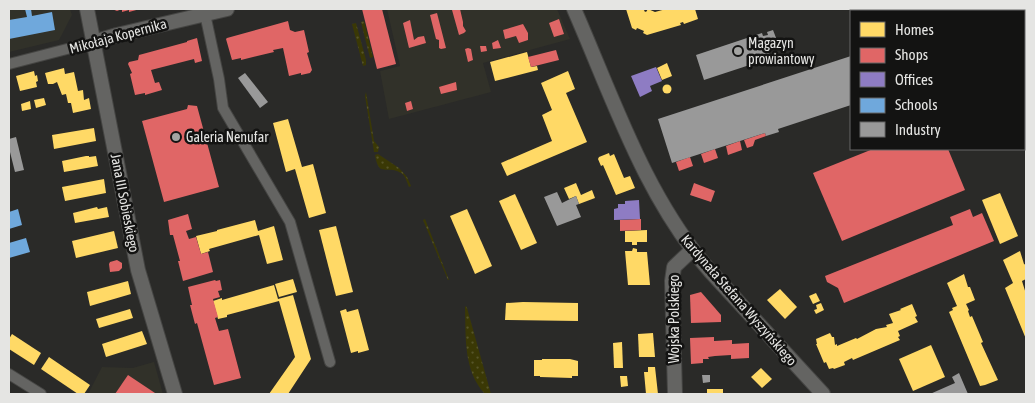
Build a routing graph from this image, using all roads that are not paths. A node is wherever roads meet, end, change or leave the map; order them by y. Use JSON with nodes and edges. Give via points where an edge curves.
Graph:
{"nodes":[{"id":1,"x":87,"y":9,"type":"edge"},
{"id":2,"x":228,"y":9,"type":"edge"},
{"id":3,"x":574,"y":9,"type":"edge"},
{"id":4,"x":205,"y":14,"type":"junction"},
{"id":5,"x":94,"y":42,"type":"junction"},
{"id":6,"x":9,"y":64,"type":"edge"},
{"id":7,"x":692,"y":250,"type":"junction"},
{"id":8,"x":330,"y":362,"type":"dead end"},
{"id":9,"x":9,"y":374,"type":"edge"},
{"id":10,"x":41,"y":394,"type":"edge"},
{"id":11,"x":175,"y":394,"type":"edge"},
{"id":12,"x":675,"y":394,"type":"edge"},
{"id":13,"x":823,"y":394,"type":"edge"}],
"edges":[{"from":1,"to":5,"type":"street","name":"Jana III Sobieskiego"},
{"from":2,"to":4,"type":"street","name":"Mikołaja Kopernika"},
{"from":3,"to":7,"type":"street","name":"Kardynała Stefana Wyszyńskiego","via":[[638,159]]},
{"from":4,"to":5,"type":"street","name":"Mikołaja Kopernika"},
{"from":4,"to":8,"type":"street","via":[[223,108],[290,222]]},
{"from":5,"to":6,"type":"street","name":"Mikołaja Kopernika"},
{"from":5,"to":11,"type":"street","name":"Jana III Sobieskiego","via":[[138,270]]},
{"from":7,"to":12,"type":"street","name":"Wojska Polskiego","via":[[674,268],[672,281]]},
{"from":7,"to":13,"type":"street","name":"Kardynała Stefana Wyszyńskiego"},
{"from":9,"to":10,"type":"street"}]}
